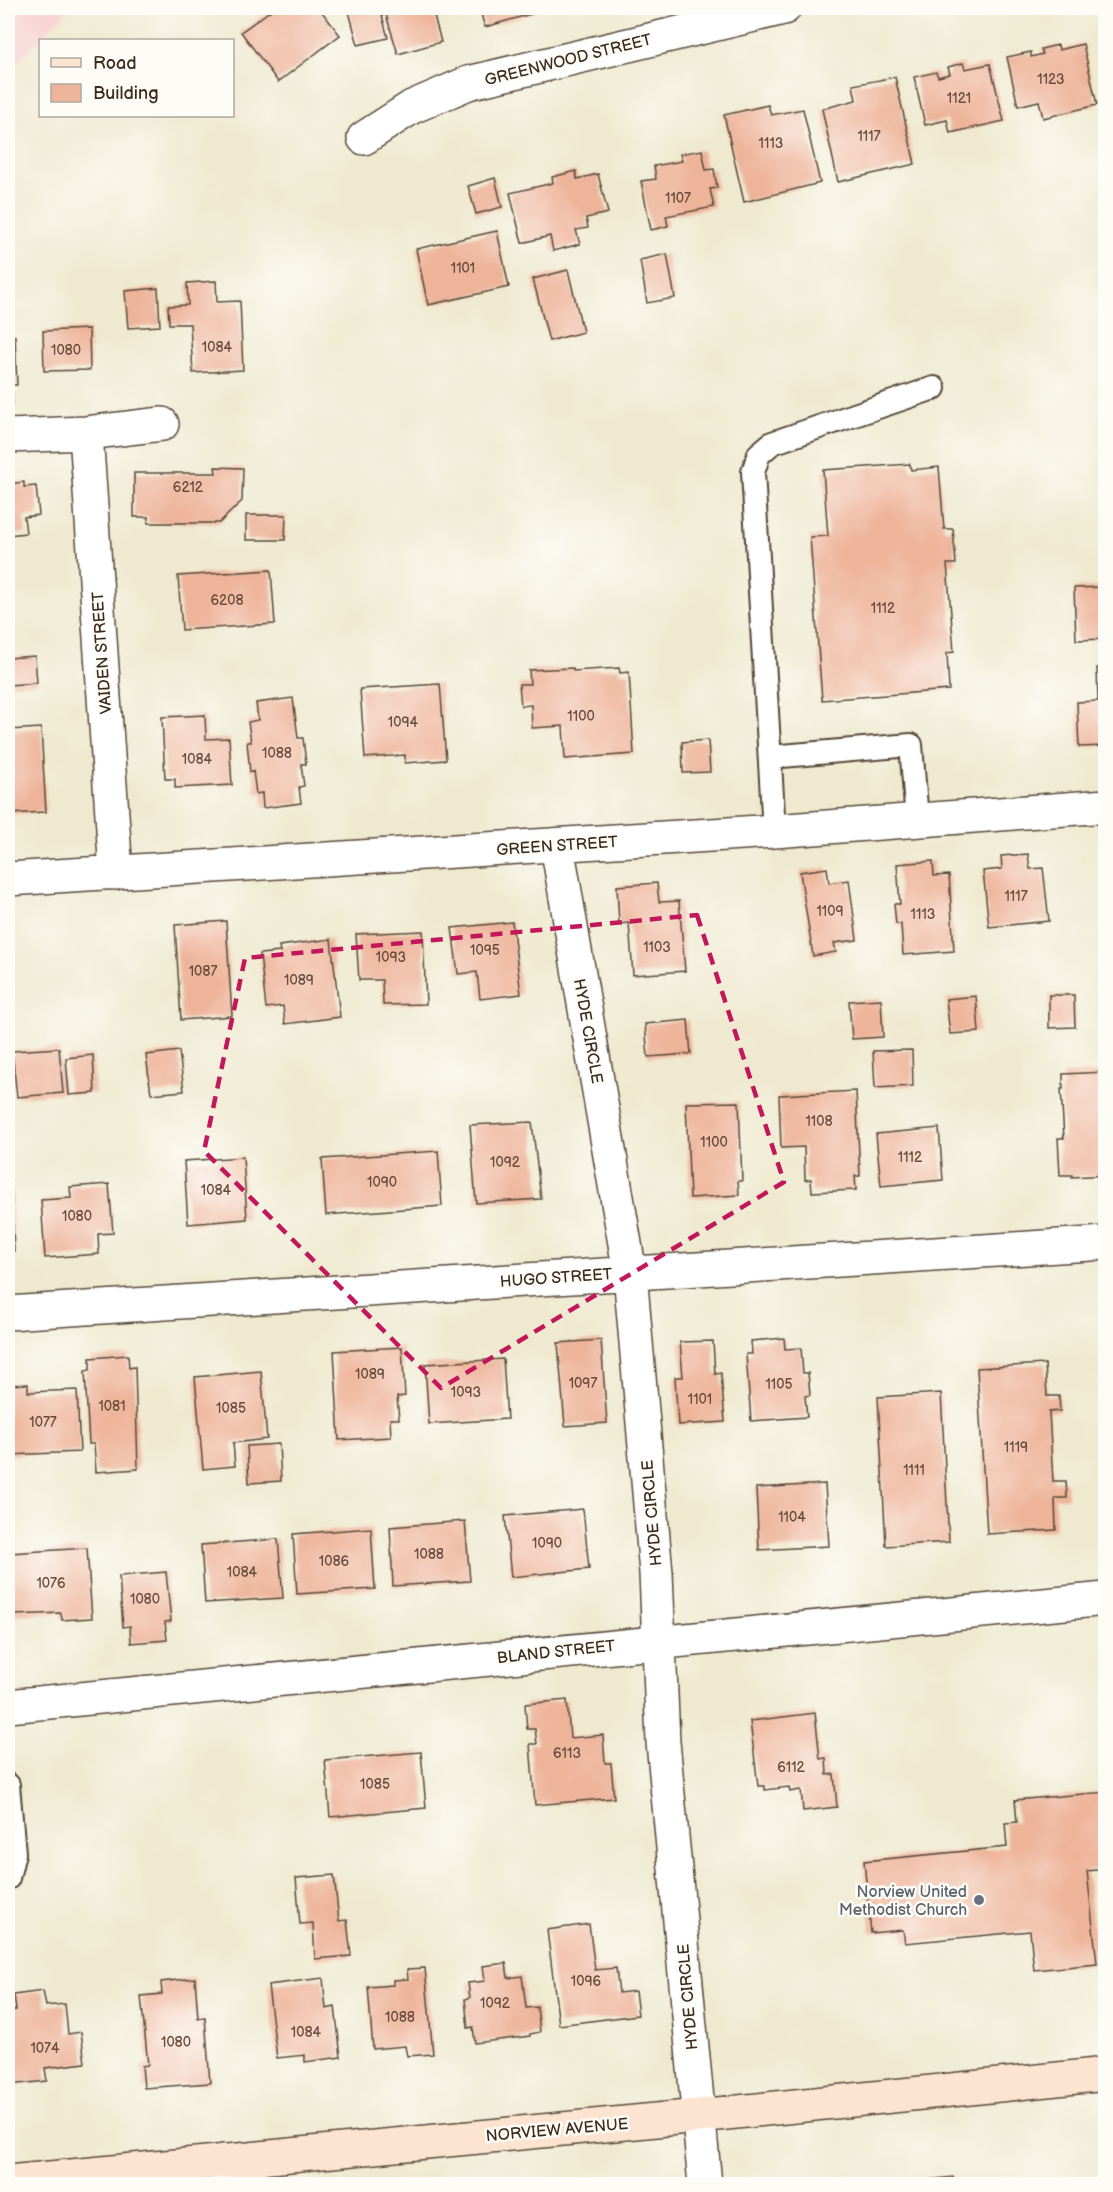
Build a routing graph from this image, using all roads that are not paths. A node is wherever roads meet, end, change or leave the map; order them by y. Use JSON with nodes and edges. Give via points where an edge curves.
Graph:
{"nodes":[{"id":1,"x":784,"y":8,"type":"edge"},
{"id":2,"x":364,"y":138,"type":"dead end"},
{"id":3,"x":934,"y":388,"type":"dead end"},
{"id":4,"x":162,"y":424,"type":"dead end"},
{"id":5,"x":86,"y":434,"type":"junction"},
{"id":6,"x":8,"y":436,"type":"edge"},
{"id":7,"x":770,"y":757,"type":"junction"},
{"id":8,"x":1106,"y":806,"type":"edge"},
{"id":9,"x":917,"y":820,"type":"junction"},
{"id":10,"x":774,"y":831,"type":"junction"},
{"id":11,"x":557,"y":845,"type":"junction"},
{"id":12,"x":116,"y":873,"type":"junction"},
{"id":13,"x":8,"y":879,"type":"edge"},
{"id":14,"x":1106,"y":1243,"type":"edge"},
{"id":15,"x":630,"y":1273,"type":"junction"},
{"id":16,"x":8,"y":1312,"type":"edge"},
{"id":17,"x":1106,"y":1599,"type":"edge"},
{"id":18,"x":659,"y":1641,"type":"junction"},
{"id":19,"x":8,"y":1706,"type":"edge"},
{"id":20,"x":8,"y":1785,"type":"edge"},
{"id":21,"x":8,"y":1878,"type":"edge"},
{"id":22,"x":1106,"y":2074,"type":"edge"},
{"id":23,"x":698,"y":2116,"type":"junction"},
{"id":24,"x":225,"y":2173,"type":"edge"},
{"id":25,"x":8,"y":2182,"type":"edge"},
{"id":26,"x":705,"y":2184,"type":"edge"}],
"edges":[{"from":1,"to":2,"type":"street","name":"GREENWOOD STREET","via":[[468,83],[412,107]]},
{"from":3,"to":7,"type":"lane","via":[[772,443],[759,454],[753,472]]},
{"from":4,"to":5,"type":"street"},
{"from":5,"to":6,"type":"street"},
{"from":5,"to":12,"type":"street","name":"VAIDEN STREET"},
{"from":7,"to":9,"type":"lane","via":[[911,746]]},
{"from":7,"to":10,"type":"lane"},
{"from":8,"to":9,"type":"street","name":"GREEN STREET"},
{"from":9,"to":10,"type":"street","name":"GREEN STREET"},
{"from":10,"to":11,"type":"street","name":"GREEN STREET"},
{"from":11,"to":12,"type":"street","name":"GREEN STREET"},
{"from":11,"to":15,"type":"street","name":"HYDE CIRCLE"},
{"from":12,"to":13,"type":"street","name":"GREEN STREET"},
{"from":14,"to":15,"type":"street","name":"HUGO STREET"},
{"from":15,"to":16,"type":"street","name":"HUGO STREET"},
{"from":15,"to":18,"type":"street","name":"HYDE CIRCLE"},
{"from":17,"to":18,"type":"street","name":"BLAND STREET"},
{"from":18,"to":19,"type":"street","name":"BLAND STREET"},
{"from":18,"to":23,"type":"street","name":"HYDE CIRCLE","via":[[663,1742]]},
{"from":20,"to":21,"type":"lane","via":[[14,1853]]},
{"from":22,"to":23,"type":"street","name":"NORVIEW AVENUE"},
{"from":23,"to":24,"type":"street","name":"NORVIEW AVENUE"},
{"from":23,"to":26,"type":"street","name":"HYDE CIRCLE"},
{"from":24,"to":25,"type":"street","name":"NORVIEW AVENUE"}]}
